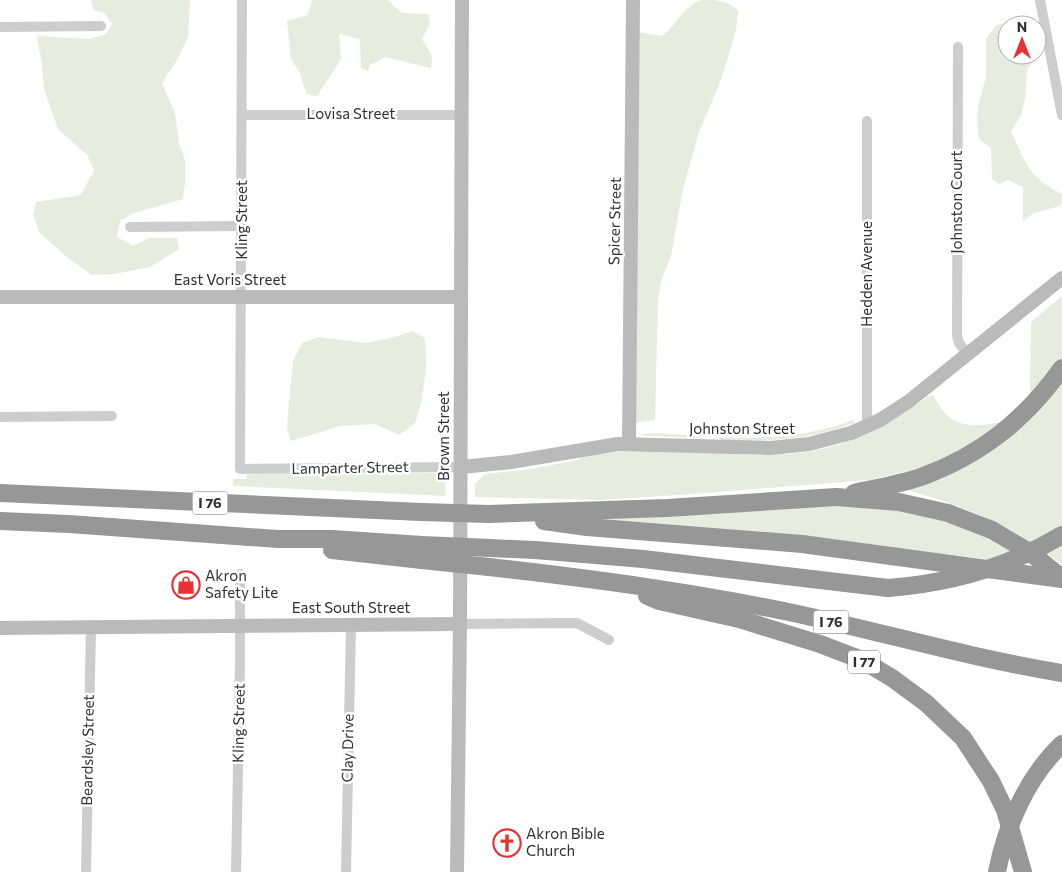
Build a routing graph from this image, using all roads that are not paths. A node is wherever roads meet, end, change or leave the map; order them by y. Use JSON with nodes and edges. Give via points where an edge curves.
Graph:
{"nodes":[{"id":1,"x":242,"y":0,"type":"edge"},
{"id":2,"x":462,"y":0,"type":"edge"},
{"id":3,"x":633,"y":0,"type":"edge"},
{"id":4,"x":1040,"y":0,"type":"edge"},
{"id":5,"x":101,"y":26,"type":"dead end"},
{"id":6,"x":0,"y":27,"type":"edge"},
{"id":7,"x":958,"y":47,"type":"dead end"},
{"id":8,"x":460,"y":114,"type":"junction"},
{"id":9,"x":242,"y":115,"type":"junction"},
{"id":10,"x":1062,"y":115,"type":"edge"},
{"id":11,"x":867,"y":121,"type":"dead end"},
{"id":12,"x":241,"y":226,"type":"junction"},
{"id":13,"x":130,"y":228,"type":"dead end"},
{"id":14,"x":1062,"y":278,"type":"edge"},
{"id":15,"x":0,"y":297,"type":"edge"},
{"id":16,"x":242,"y":297,"type":"junction"},
{"id":17,"x":460,"y":297,"type":"junction"},
{"id":18,"x":968,"y":354,"type":"junction"},
{"id":19,"x":1062,"y":368,"type":"edge"},
{"id":20,"x":112,"y":416,"type":"dead end"},
{"id":21,"x":0,"y":417,"type":"edge"},
{"id":22,"x":867,"y":427,"type":"junction"},
{"id":23,"x":629,"y":443,"type":"junction"},
{"id":24,"x":461,"y":467,"type":"junction"},
{"id":25,"x":240,"y":469,"type":"joint"},
{"id":26,"x":0,"y":493,"type":"edge"},
{"id":27,"x":836,"y":497,"type":"junction"},
{"id":28,"x":489,"y":514,"type":"junction"},
{"id":29,"x":0,"y":521,"type":"edge"},
{"id":30,"x":1062,"y":535,"type":"edge"},
{"id":31,"x":422,"y":552,"type":"junction"},
{"id":32,"x":240,"y":574,"type":"dead end"},
{"id":33,"x":1058,"y":575,"type":"edge"},
{"id":34,"x":604,"y":581,"type":"junction"},
{"id":35,"x":351,"y":624,"type":"junction"},
{"id":36,"x":460,"y":624,"type":"junction"},
{"id":37,"x":240,"y":625,"type":"junction"},
{"id":38,"x":91,"y":627,"type":"junction"},
{"id":39,"x":0,"y":628,"type":"edge"},
{"id":40,"x":609,"y":640,"type":"dead end"},
{"id":41,"x":1059,"y":673,"type":"edge"},
{"id":42,"x":1062,"y":744,"type":"edge"},
{"id":43,"x":86,"y":872,"type":"edge"},
{"id":44,"x":236,"y":872,"type":"edge"},
{"id":45,"x":346,"y":872,"type":"edge"},
{"id":46,"x":456,"y":872,"type":"edge"},
{"id":47,"x":997,"y":872,"type":"edge"},
{"id":48,"x":1023,"y":872,"type":"edge"}],
"edges":[{"from":1,"to":9,"type":"street","name":"Kling Street"},
{"from":2,"to":8,"type":"main road","name":"Brown Street"},
{"from":3,"to":23,"type":"main road","name":"Spicer Street"},
{"from":4,"to":10,"type":"street"},
{"from":5,"to":6,"type":"street"},
{"from":7,"to":18,"type":"street","name":"Johnston Court","via":[[957,336]]},
{"from":8,"to":9,"type":"street","name":"Lovisa Street"},
{"from":8,"to":17,"type":"main road","name":"Brown Street"},
{"from":9,"to":12,"type":"street","name":"Kling Street"},
{"from":11,"to":22,"type":"street","name":"Hedden Avenue"},
{"from":12,"to":13,"type":"street"},
{"from":12,"to":16,"type":"street","name":"Kling Street"},
{"from":14,"to":18,"type":"main road","name":"Johnston Street"},
{"from":15,"to":16,"type":"main road","name":"East Voris Street"},
{"from":16,"to":17,"type":"main road","name":"East Voris Street"},
{"from":16,"to":25,"type":"street","name":"Kling Street"},
{"from":17,"to":24,"type":"main road","name":"Brown Street"},
{"from":18,"to":22,"type":"main road","name":"Johnston Street","via":[[901,407]]},
{"from":19,"to":27,"type":"highway","via":[[1040,398],[1018,420],[964,458],[919,477]]},
{"from":20,"to":21,"type":"street"},
{"from":22,"to":23,"type":"main road","name":"Johnston Street","via":[[791,447]]},
{"from":23,"to":24,"type":"main road","name":"Johnston Street"},
{"from":24,"to":25,"type":"street","name":"Lamparter Street"},
{"from":24,"to":36,"type":"main road","name":"Brown Street"},
{"from":26,"to":28,"type":"highway","number":"I 76","bridge":true},
{"from":27,"to":28,"type":"highway"},
{"from":27,"to":33,"type":"highway","via":[[899,502],[969,520],[1011,540]]},
{"from":28,"to":33,"type":"highway","number":"I 76","via":[[587,526],[802,544],[997,572]]},
{"from":29,"to":31,"type":"highway","number":"I 76","via":[[332,539]]},
{"from":30,"to":31,"type":"highway","bridge":true,"via":[[1008,563],[920,586],[888,588],[652,560],[535,550],[490,548]]},
{"from":31,"to":34,"type":"highway","number":"I 76","bridge":true,"via":[[489,567]]},
{"from":32,"to":37,"type":"street","name":"Kling Street"},
{"from":34,"to":41,"type":"highway","number":"I 76","via":[[807,616]]},
{"from":34,"to":48,"type":"highway","number":"I 77","via":[[659,601],[740,619],[820,644],[862,660],[892,678],[926,703],[963,738],[991,781],[1005,810]]},
{"from":35,"to":36,"type":"main road","name":"East South Street"},
{"from":35,"to":37,"type":"main road","name":"East South Street"},
{"from":35,"to":45,"type":"street","name":"Clay Drive"},
{"from":36,"to":40,"type":"street","name":"East South Street","via":[[577,623]]},
{"from":36,"to":46,"type":"main road","name":"Brown Street"},
{"from":37,"to":38,"type":"main road","name":"East South Street"},
{"from":37,"to":44,"type":"street","name":"Kling Street"},
{"from":38,"to":39,"type":"main road","name":"East South Street"},
{"from":38,"to":43,"type":"street","name":"Beardsley Street"},
{"from":42,"to":47,"type":"highway","bridge":true,"via":[[1035,776],[1017,808]]}]}
